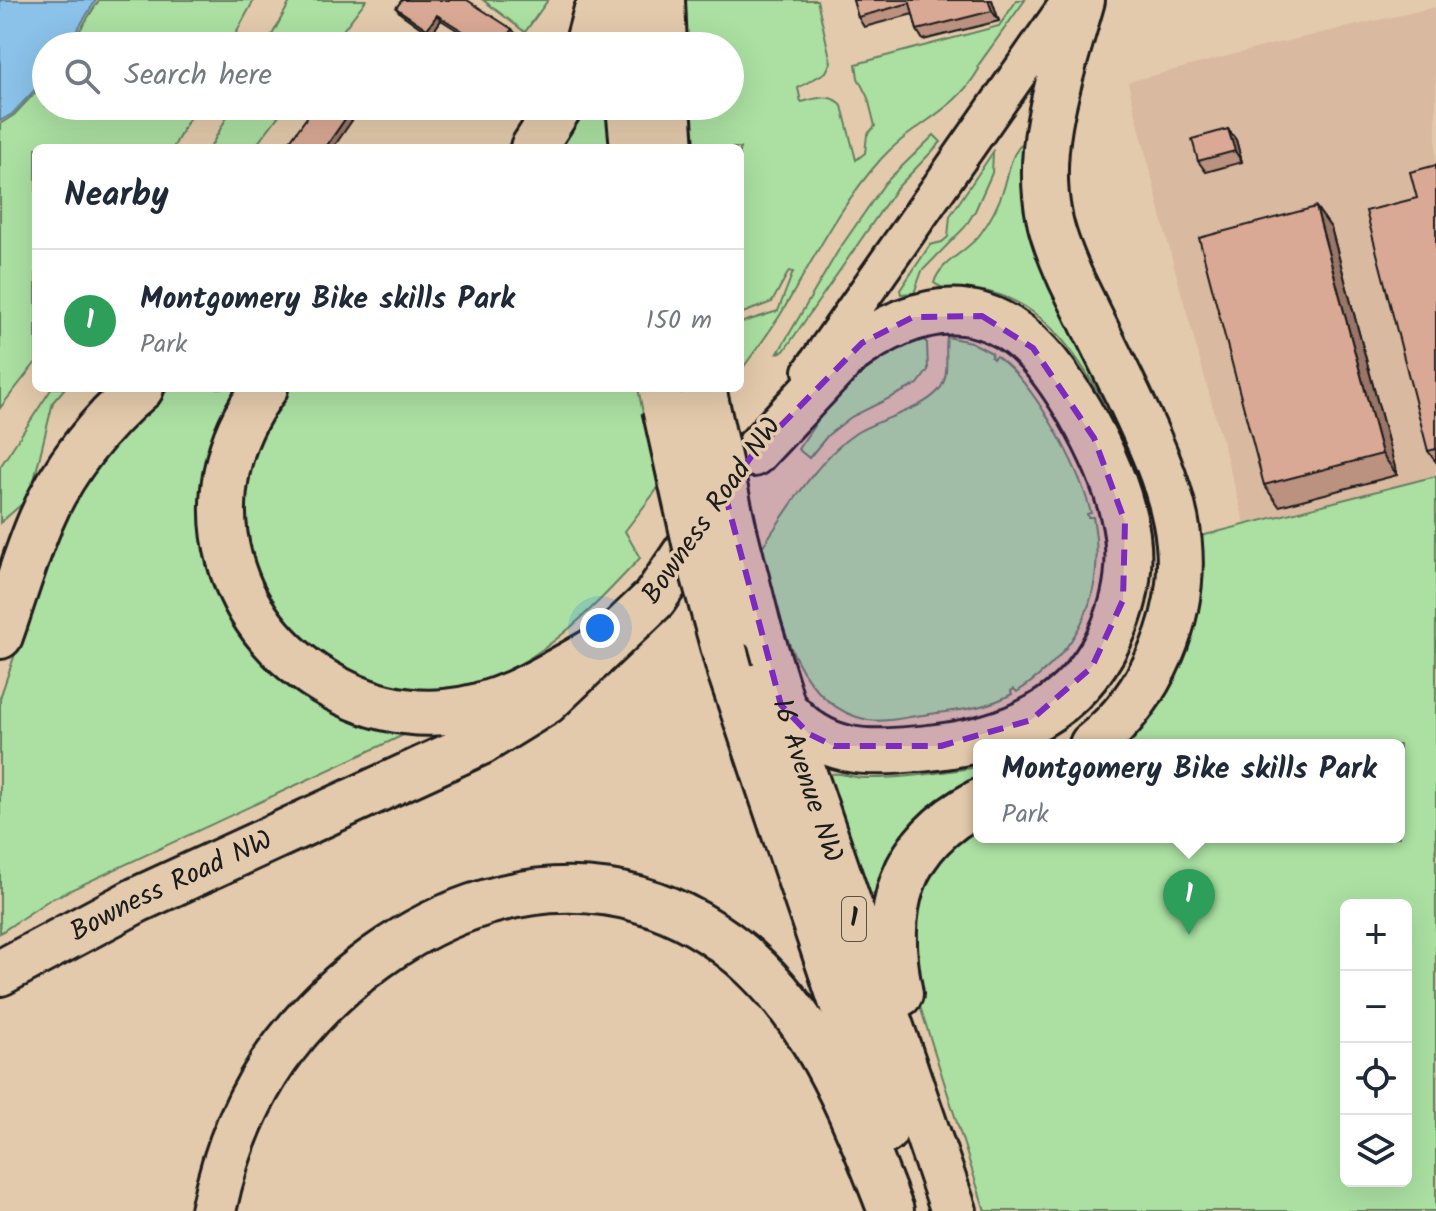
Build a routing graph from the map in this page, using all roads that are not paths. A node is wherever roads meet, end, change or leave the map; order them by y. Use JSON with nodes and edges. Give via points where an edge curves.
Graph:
{"nodes":[{"id":1,"x":605,"y":0,"type":"edge"},
{"id":2,"x":624,"y":0,"type":"edge"},
{"id":3,"x":662,"y":0,"type":"edge"},
{"id":4,"x":1070,"y":0,"type":"edge"},
{"id":5,"x":1082,"y":0,"type":"edge"},
{"id":6,"x":591,"y":32,"type":"edge"},
{"id":7,"x":625,"y":32,"type":"edge"},
{"id":8,"x":663,"y":32,"type":"edge"},
{"id":9,"x":551,"y":120,"type":"edge"},
{"id":10,"x":630,"y":120,"type":"edge"},
{"id":11,"x":669,"y":120,"type":"edge"},
{"id":12,"x":536,"y":144,"type":"edge"},
{"id":13,"x":633,"y":144,"type":"edge"},
{"id":14,"x":671,"y":144,"type":"edge"},
{"id":15,"x":137,"y":392,"type":"edge"},
{"id":16,"x":263,"y":392,"type":"edge"},
{"id":17,"x":704,"y":392,"type":"edge"},
{"id":18,"x":664,"y":398,"type":"edge"},
{"id":19,"x":753,"y":454,"type":"junction"},
{"id":20,"x":0,"y":636,"type":"edge"},
{"id":21,"x":606,"y":644,"type":"junction"},
{"id":22,"x":781,"y":705,"type":"junction"},
{"id":23,"x":976,"y":739,"type":"edge"},
{"id":24,"x":1098,"y":739,"type":"edge"},
{"id":25,"x":973,"y":740,"type":"edge"},
{"id":26,"x":973,"y":806,"type":"edge"},
{"id":27,"x":44,"y":950,"type":"junction"},
{"id":28,"x":0,"y":973,"type":"edge"},
{"id":29,"x":0,"y":1006,"type":"edge"},
{"id":30,"x":939,"y":1168,"type":"junction"},
{"id":31,"x":213,"y":1211,"type":"edge"},
{"id":32,"x":891,"y":1211,"type":"edge"},
{"id":33,"x":912,"y":1211,"type":"edge"},
{"id":34,"x":954,"y":1211,"type":"edge"}],
"edges":[{"from":1,"to":6,"type":"main road"},
{"from":2,"to":7,"type":"main road"},
{"from":3,"to":8,"type":"main road"},
{"from":4,"to":19,"type":"street","name":"Bowness Road NW"},
{"from":5,"to":24,"type":"main road","via":[[1046,140],[1048,213],[1071,279],[1164,472],[1180,558],[1173,615],[1159,658],[1133,702]]},
{"from":9,"to":12,"type":"main road"},
{"from":10,"to":13,"type":"main road"},
{"from":11,"to":14,"type":"main road"},
{"from":15,"to":20,"type":"main road","via":[[106,422],[60,484],[42,518]]},
{"from":16,"to":21,"type":"main road","via":[[231,453],[225,482],[225,541],[241,593],[255,617],[271,640],[313,676],[374,705],[444,712],[497,701]]},
{"from":17,"to":22,"type":"main road","name":"16 Avenue NW","number":"1","bridge":true,"via":[[734,531]]},
{"from":18,"to":33,"type":"main road","name":"16 Avenue NW","number":"1","bridge":true,"via":[[730,671]]},
{"from":19,"to":21,"type":"main road","name":"Bowness Road NW","via":[[654,599]]},
{"from":19,"to":23,"type":"main road","via":[[847,354],[913,317],[974,314],[1002,324],[1043,360],[1066,390],[1109,472],[1126,533],[1125,587],[1104,648],[1070,693],[1031,720]]},
{"from":21,"to":27,"type":"main road","name":"Bowness Road NW","via":[[546,702],[481,742],[137,900]]},
{"from":22,"to":25,"type":"main road","via":[[816,739],[834,746],[900,750]]},
{"from":22,"to":30,"type":"main road","name":"16 Avenue NW","number":"1"},
{"from":26,"to":30,"type":"main road","via":[[942,825],[917,854],[893,919],[899,989]]},
{"from":27,"to":28,"type":"main road","name":"Bowness Road NW"},
{"from":27,"to":29,"type":"main road","name":"Bowness Road NW"},
{"from":30,"to":34,"type":"main road","name":"16 Avenue NW","number":"1"},
{"from":31,"to":32,"type":"main road","via":[[234,1138],[261,1081],[283,1047],[341,983],[409,935],[455,913],[508,896],[555,890],[611,893],[692,920],[727,943],[771,984],[822,1053]]}]}
